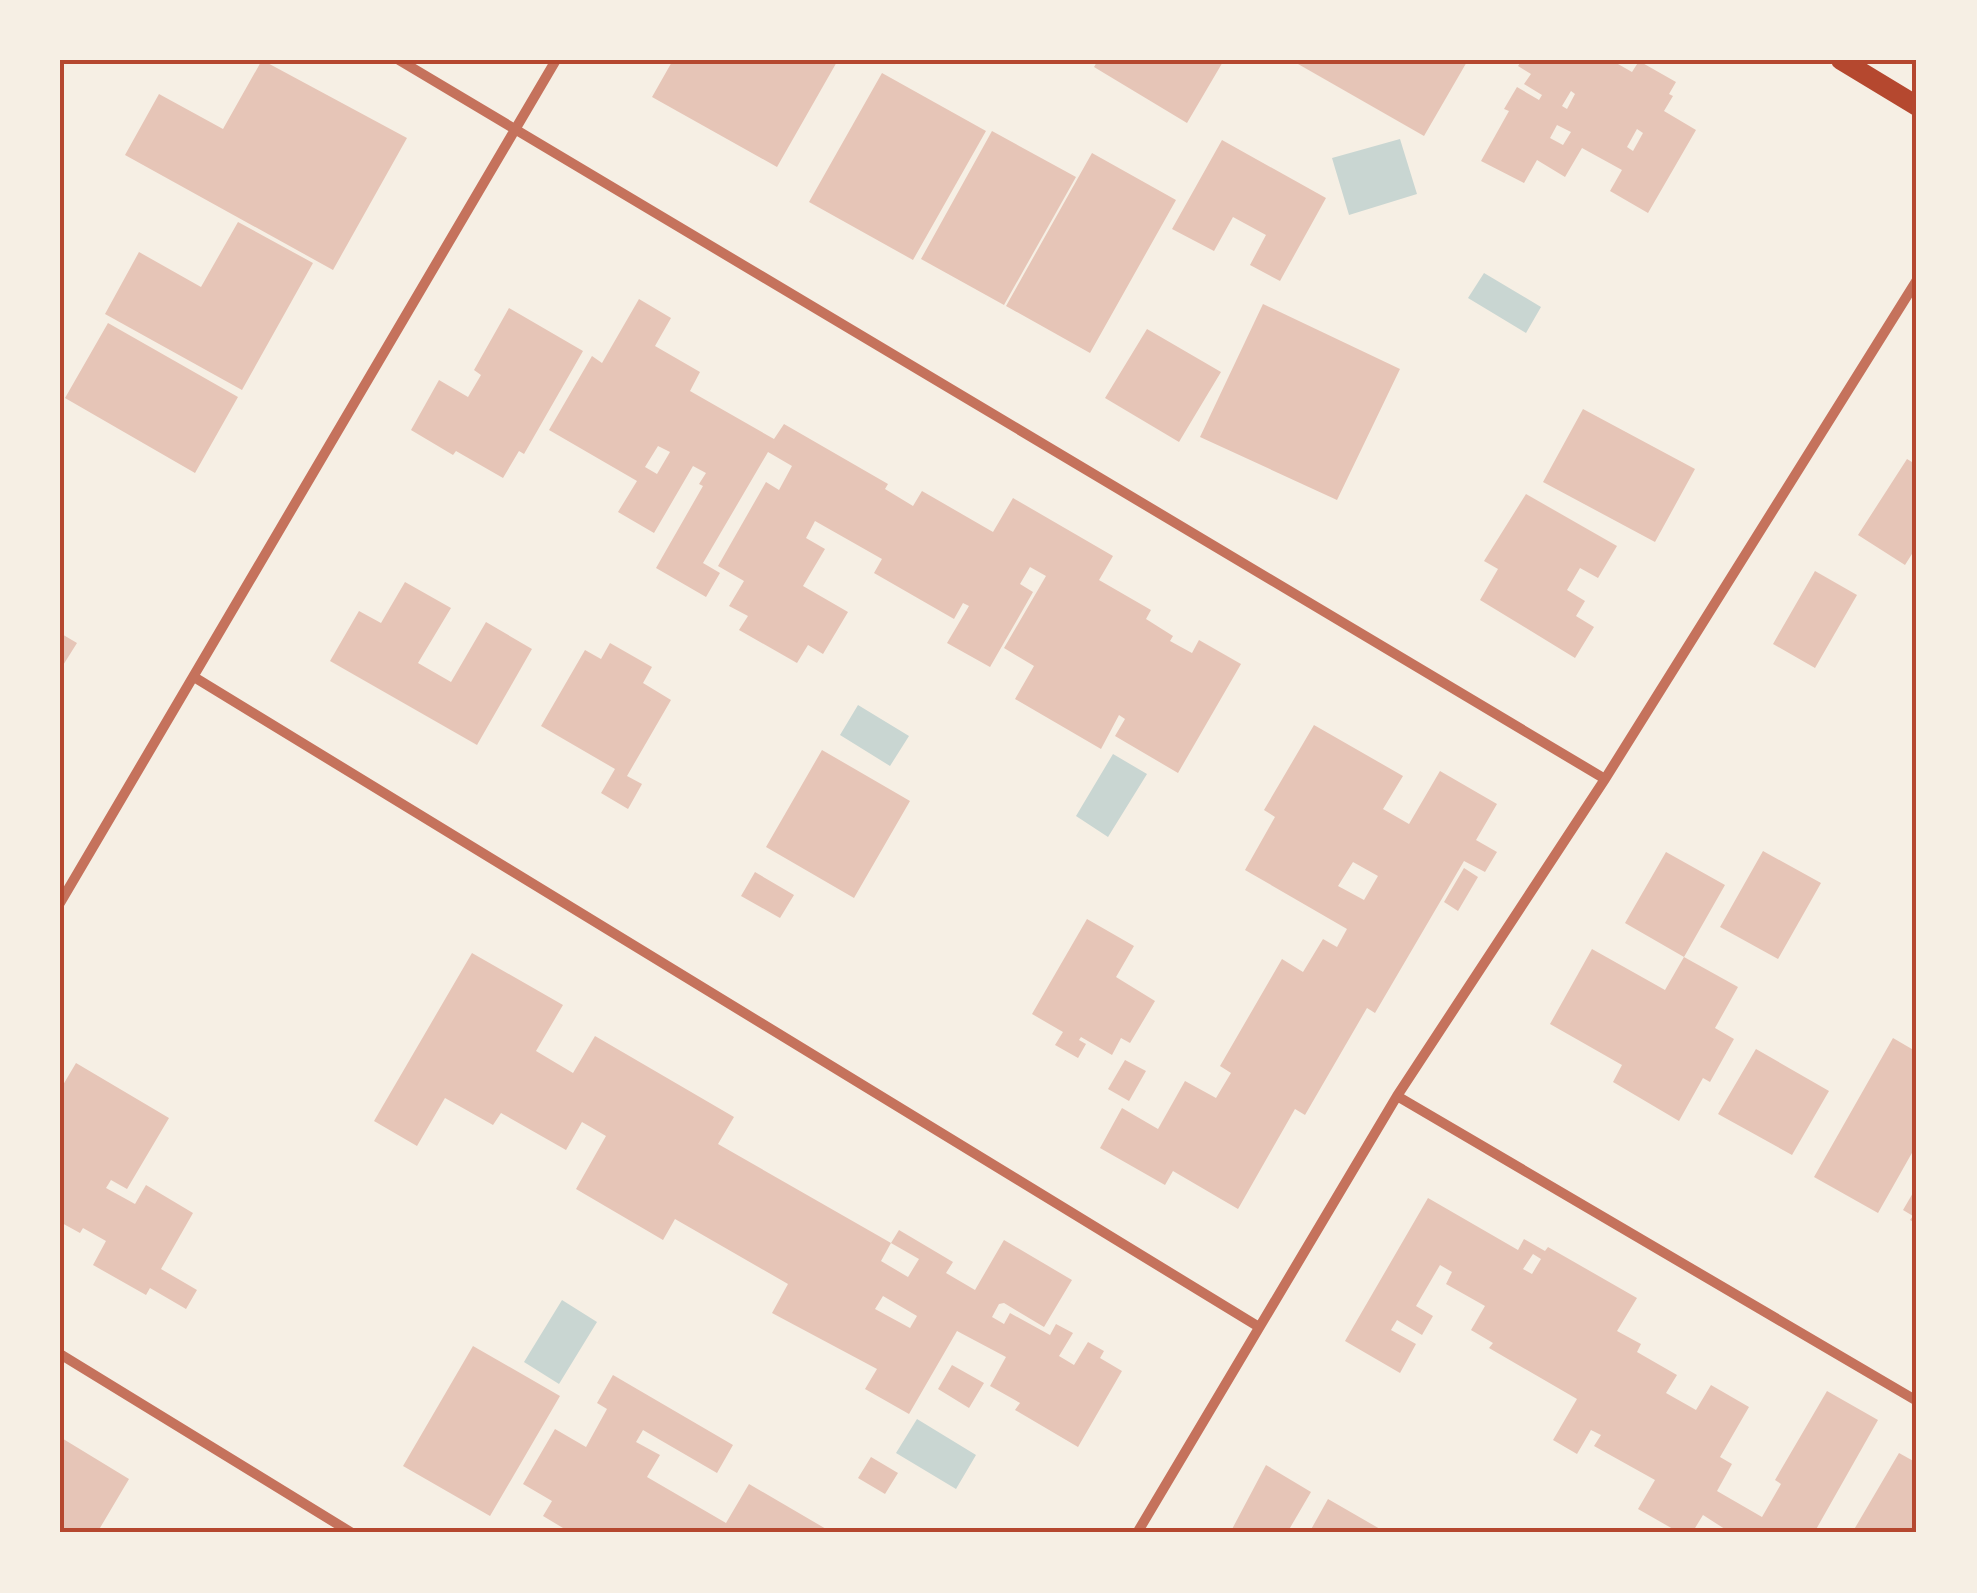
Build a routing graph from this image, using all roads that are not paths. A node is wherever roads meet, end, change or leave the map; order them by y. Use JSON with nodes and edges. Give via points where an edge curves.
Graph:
{"nodes":[{"id":1,"x":398,"y":60,"type":"edge"},
{"id":2,"x":556,"y":60,"type":"edge"},
{"id":3,"x":1841,"y":60,"type":"edge"},
{"id":4,"x":1917,"y":106,"type":"edge"},
{"id":5,"x":514,"y":130,"type":"junction"},
{"id":6,"x":1917,"y":280,"type":"edge"},
{"id":7,"x":194,"y":677,"type":"junction"},
{"id":8,"x":1605,"y":778,"type":"junction"},
{"id":9,"x":60,"y":902,"type":"edge"},
{"id":10,"x":1397,"y":1096,"type":"junction"},
{"id":11,"x":1259,"y":1327,"type":"junction"},
{"id":12,"x":60,"y":1354,"type":"edge"},
{"id":13,"x":1917,"y":1401,"type":"edge"},
{"id":14,"x":352,"y":1533,"type":"edge"},
{"id":15,"x":1137,"y":1533,"type":"edge"}],
"edges":[{"from":1,"to":5,"type":"street"},
{"from":2,"to":5,"type":"street"},
{"from":3,"to":4,"type":"main road"},
{"from":5,"to":7,"type":"street"},
{"from":5,"to":8,"type":"street"},
{"from":6,"to":8,"type":"street"},
{"from":7,"to":9,"type":"street"},
{"from":7,"to":11,"type":"street"},
{"from":8,"to":10,"type":"street"},
{"from":10,"to":11,"type":"street"},
{"from":10,"to":13,"type":"street"},
{"from":11,"to":15,"type":"street"},
{"from":12,"to":14,"type":"street"}]}
